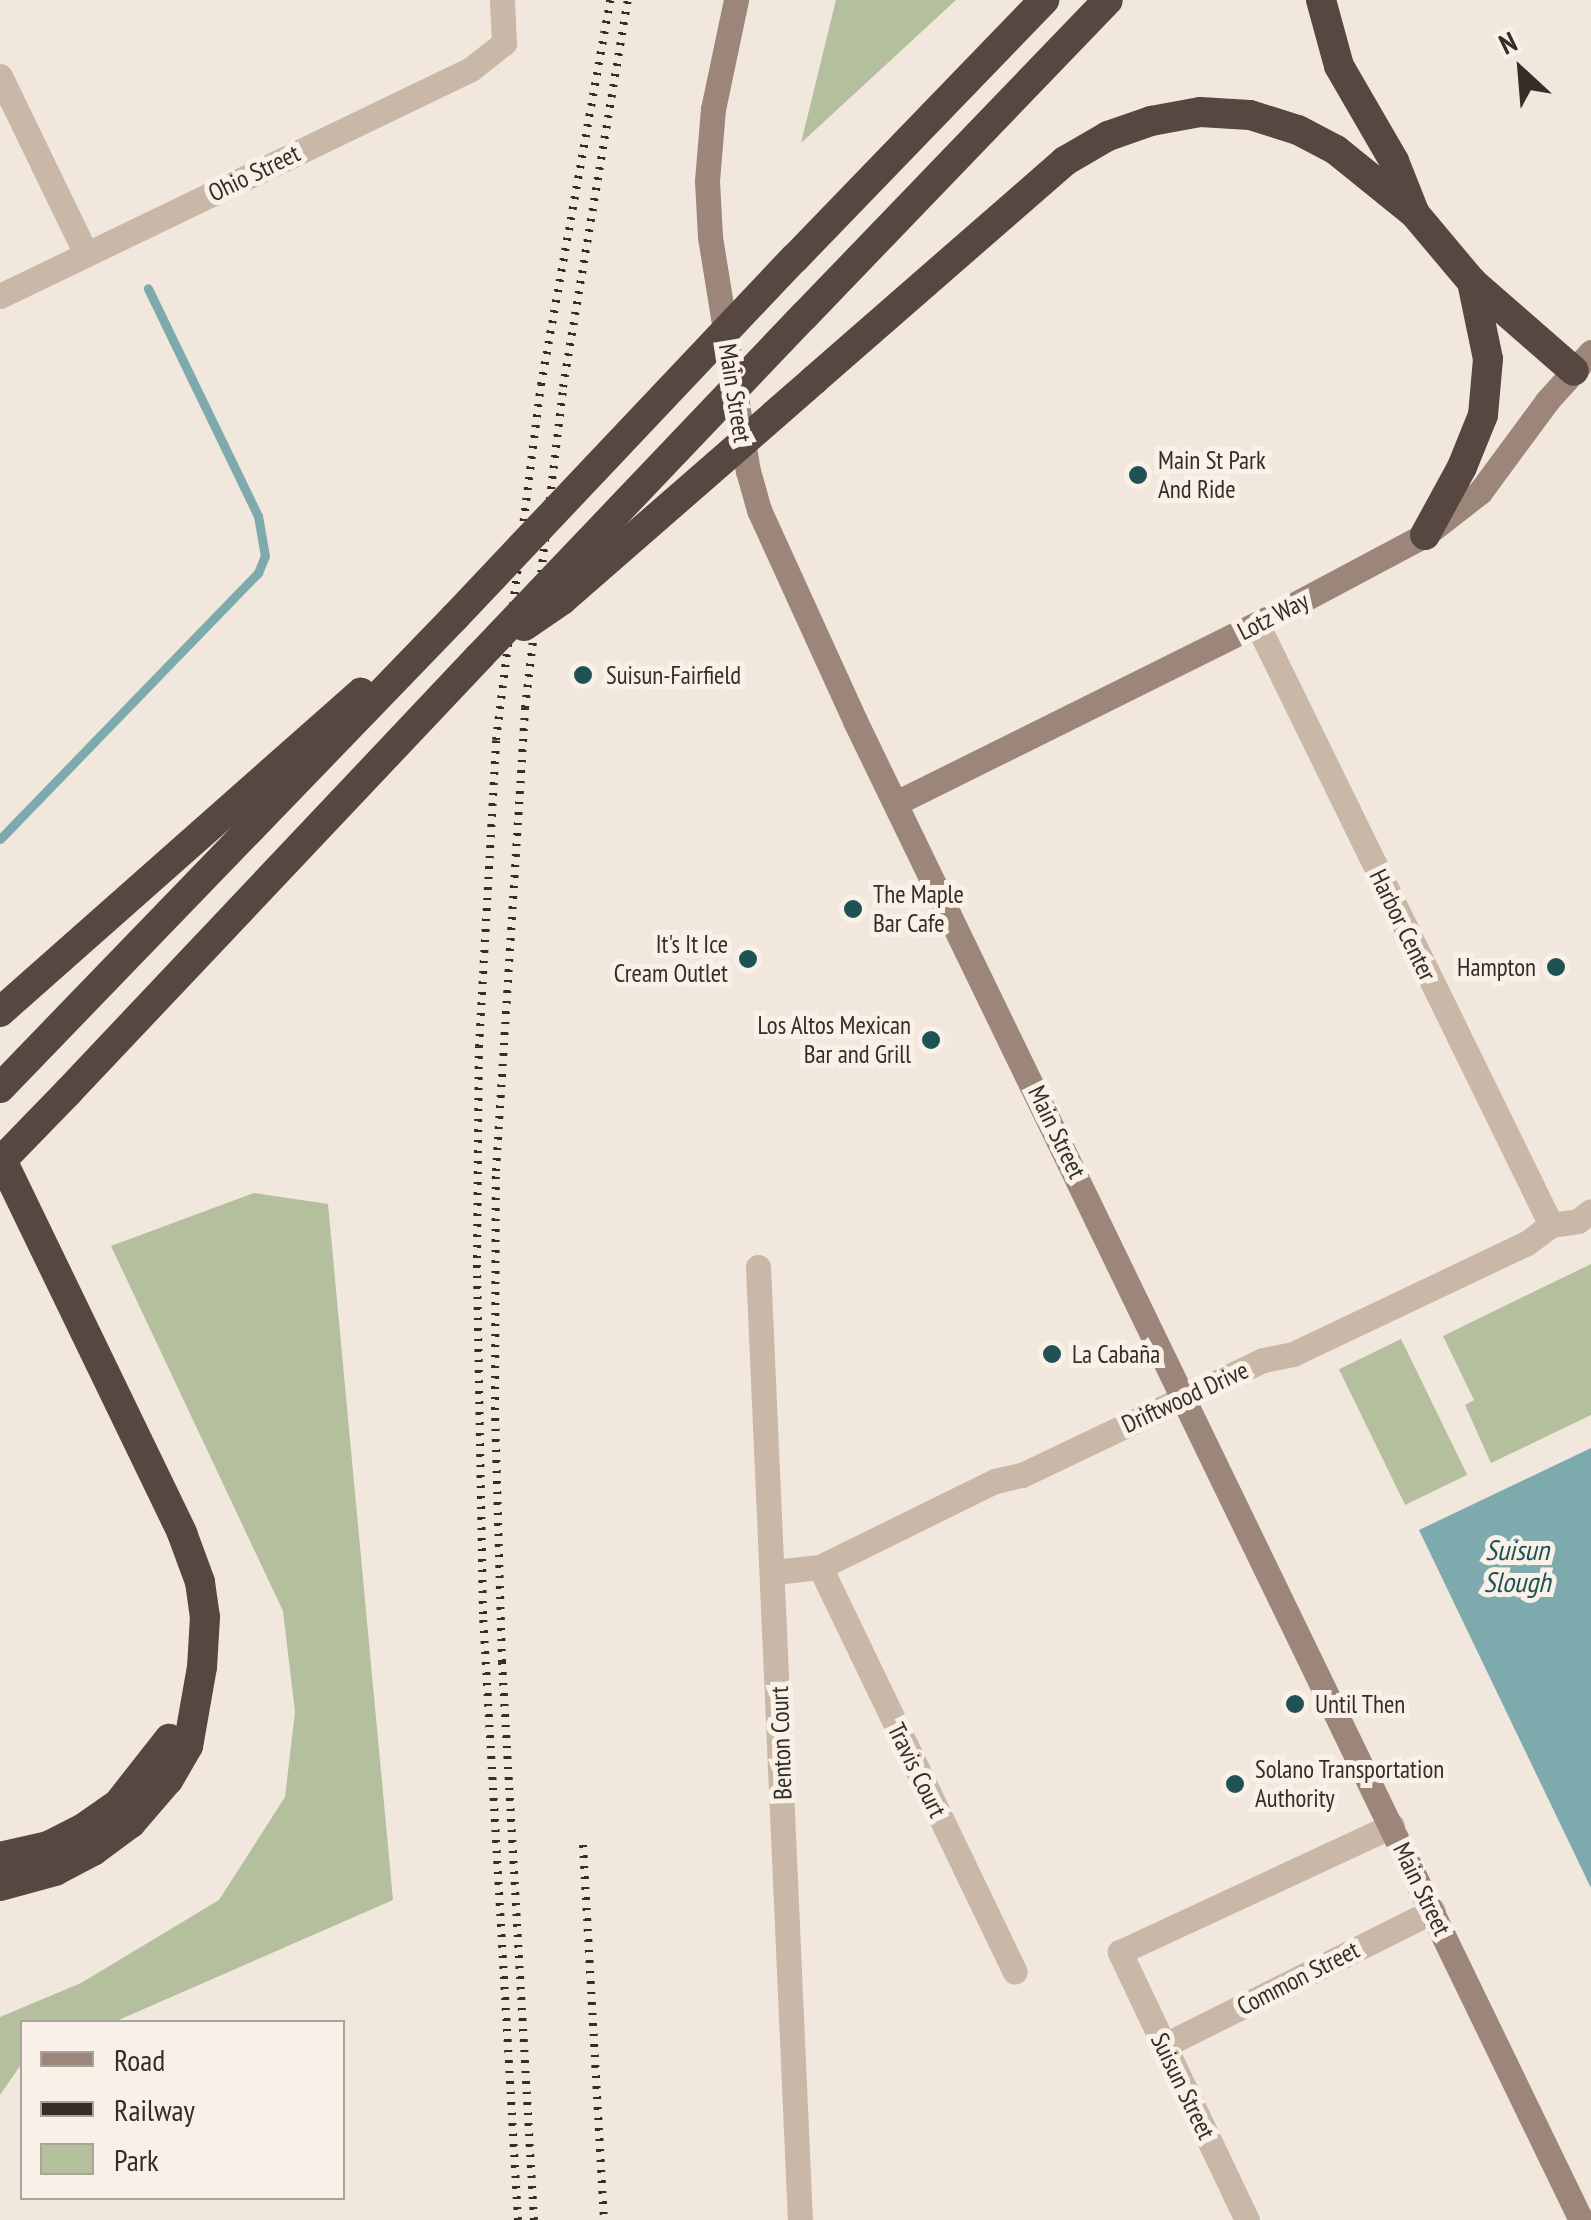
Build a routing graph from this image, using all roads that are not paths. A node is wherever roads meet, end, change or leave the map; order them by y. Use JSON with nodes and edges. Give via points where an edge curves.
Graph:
{"nodes":[{"id":1,"x":502,"y":0,"type":"edge"},
{"id":2,"x":736,"y":0,"type":"edge"},
{"id":3,"x":1044,"y":0,"type":"edge"},
{"id":4,"x":1108,"y":0,"type":"edge"},
{"id":5,"x":1321,"y":0,"type":"edge"},
{"id":6,"x":0,"y":76,"type":"edge"},
{"id":7,"x":1414,"y":214,"type":"junction"},
{"id":8,"x":86,"y":254,"type":"junction"},
{"id":9,"x":1472,"y":282,"type":"junction"},
{"id":10,"x":0,"y":296,"type":"edge"},
{"id":11,"x":1585,"y":369,"type":"edge"},
{"id":12,"x":1426,"y":535,"type":"junction"},
{"id":13,"x":1257,"y":624,"type":"junction"},
{"id":14,"x":480,"y":656,"type":"junction"},
{"id":15,"x":344,"y":721,"type":"junction"},
{"id":16,"x":896,"y":803,"type":"junction"},
{"id":17,"x":10,"y":1004,"type":"edge"},
{"id":18,"x":0,"y":1088,"type":"edge"},
{"id":19,"x":0,"y":1159,"type":"edge"},
{"id":20,"x":1591,"y":1210,"type":"edge"},
{"id":21,"x":1551,"y":1225,"type":"junction"},
{"id":22,"x":758,"y":1267,"type":"dead end"},
{"id":23,"x":1185,"y":1397,"type":"junction"},
{"id":24,"x":820,"y":1568,"type":"junction"},
{"id":25,"x":774,"y":1572,"type":"junction"},
{"id":26,"x":191,"y":1714,"type":"junction"},
{"id":27,"x":1392,"y":1826,"type":"junction"},
{"id":28,"x":0,"y":1857,"type":"edge"},
{"id":29,"x":0,"y":1886,"type":"edge"},
{"id":30,"x":1433,"y":1911,"type":"junction"},
{"id":31,"x":1014,"y":1972,"type":"dead end"},
{"id":32,"x":1163,"y":2046,"type":"junction"},
{"id":33,"x":800,"y":2220,"type":"edge"},
{"id":34,"x":1247,"y":2220,"type":"edge"},
{"id":35,"x":1581,"y":2220,"type":"edge"}],
"edges":[{"from":1,"to":8,"type":"street","name":"Ohio Street","via":[[504,43],[471,69]]},
{"from":2,"to":16,"type":"main road","name":"Main Street","via":[[712,109],[707,181],[748,471],[784,570]]},
{"from":3,"to":15,"type":"highway","bridge":true,"via":[[455,617]]},
{"from":4,"to":14,"type":"highway","bridge":true},
{"from":5,"to":7,"type":"highway","via":[[1339,66],[1394,160]]},
{"from":6,"to":8,"type":"street"},
{"from":7,"to":9,"type":"highway"},
{"from":7,"to":14,"type":"highway","bridge":true,"via":[[1336,150],[1250,116],[1200,112],[1108,136],[1065,161],[562,600]]},
{"from":8,"to":10,"type":"street","name":"Ohio Street"},
{"from":9,"to":11,"type":"highway"},
{"from":9,"to":12,"type":"highway","via":[[1488,359],[1483,415]]},
{"from":11,"to":12,"type":"main road","name":"Lotz Way","via":[[1480,492]]},
{"from":12,"to":13,"type":"main road","name":"Lotz Way"},
{"from":13,"to":16,"type":"main road","name":"Lotz Way"},
{"from":13,"to":21,"type":"street","name":"Harbor Center"},
{"from":14,"to":19,"type":"highway","bridge":true},
{"from":15,"to":17,"type":"highway"},
{"from":15,"to":18,"type":"highway"},
{"from":16,"to":23,"type":"main road","name":"Main Street"},
{"from":19,"to":26,"type":"highway","via":[[200,1582],[202,1667]]},
{"from":20,"to":21,"type":"street","name":"Driftwood Drive","via":[[1578,1221]]},
{"from":21,"to":23,"type":"street","name":"Driftwood Drive","via":[[1527,1244],[1294,1354],[1263,1360]]},
{"from":22,"to":25,"type":"street","name":"Benton Court"},
{"from":23,"to":24,"type":"street","name":"Driftwood Drive"},
{"from":23,"to":27,"type":"main road","name":"Main Street"},
{"from":24,"to":25,"type":"street","name":"Driftwood Drive"},
{"from":24,"to":31,"type":"street","name":"Travis Court"},
{"from":25,"to":33,"type":"street","name":"Benton Court"},
{"from":26,"to":28,"type":"highway","via":[[118,1804],[48,1846]]},
{"from":26,"to":29,"type":"highway","via":[[188,1746],[131,1823],[55,1872]]},
{"from":27,"to":30,"type":"main road","name":"Main Street"},
{"from":27,"to":32,"type":"street","name":"Suisun Street","via":[[1120,1952]]},
{"from":30,"to":32,"type":"street","name":"Common Street"},
{"from":30,"to":35,"type":"main road","name":"Main Street"},
{"from":32,"to":34,"type":"street","name":"Suisun Street"}]}
